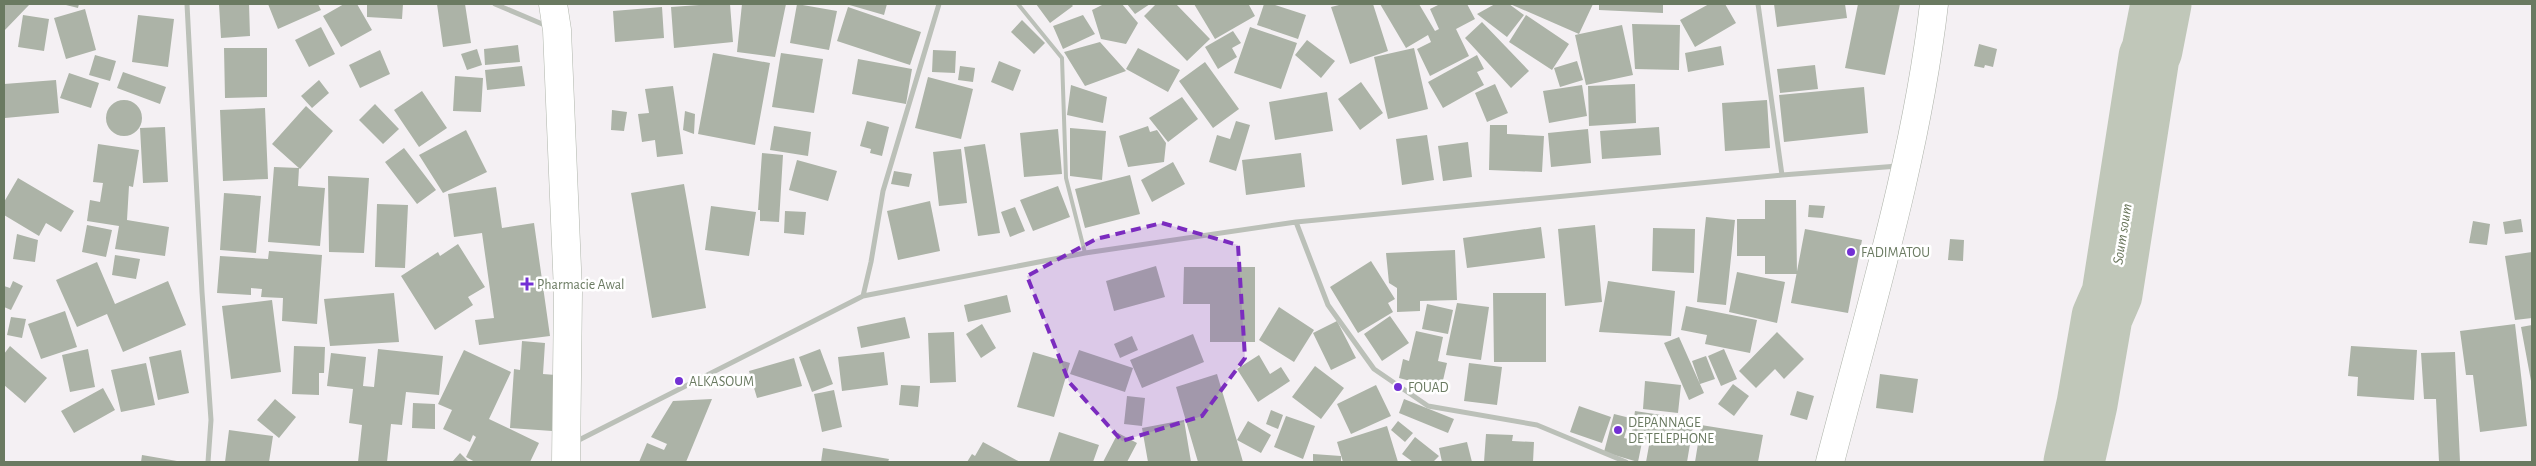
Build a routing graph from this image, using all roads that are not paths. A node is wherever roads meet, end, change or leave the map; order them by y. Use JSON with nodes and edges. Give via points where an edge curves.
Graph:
{"nodes":[{"id":1,"x":187,"y":4,"type":"edge"},
{"id":2,"x":495,"y":4,"type":"edge"},
{"id":3,"x":939,"y":4,"type":"edge"},
{"id":4,"x":1018,"y":4,"type":"edge"},
{"id":5,"x":1758,"y":4,"type":"edge"},
{"id":6,"x":1934,"y":4,"type":"edge"},
{"id":7,"x":555,"y":17,"type":"edge"},
{"id":8,"x":1906,"y":166,"type":"junction"},
{"id":9,"x":1782,"y":175,"type":"junction"},
{"id":10,"x":1296,"y":222,"type":"junction"},
{"id":11,"x":1085,"y":253,"type":"junction"},
{"id":12,"x":863,"y":296,"type":"junction"},
{"id":13,"x":566,"y":454,"type":"edge"},
{"id":14,"x":208,"y":462,"type":"edge"},
{"id":15,"x":1626,"y":462,"type":"edge"},
{"id":16,"x":1830,"y":462,"type":"edge"}],
"edges":[{"from":1,"to":14,"type":"street","via":[[211,420]]},
{"from":2,"to":7,"type":"street"},
{"from":3,"to":12,"type":"street","via":[[883,191]]},
{"from":4,"to":11,"type":"lane","via":[[1062,58],[1066,178]]},
{"from":5,"to":9,"type":"street"},
{"from":6,"to":8,"type":"main road"},
{"from":7,"to":13,"type":"main road","via":[[568,292]]},
{"from":8,"to":9,"type":"street"},
{"from":8,"to":16,"type":"main road"},
{"from":9,"to":10,"type":"street"},
{"from":10,"to":11,"type":"street"},
{"from":10,"to":15,"type":"street","via":[[1328,305],[1374,369],[1428,406],[1537,425]]},
{"from":11,"to":12,"type":"street"},
{"from":12,"to":13,"type":"street"}]}
